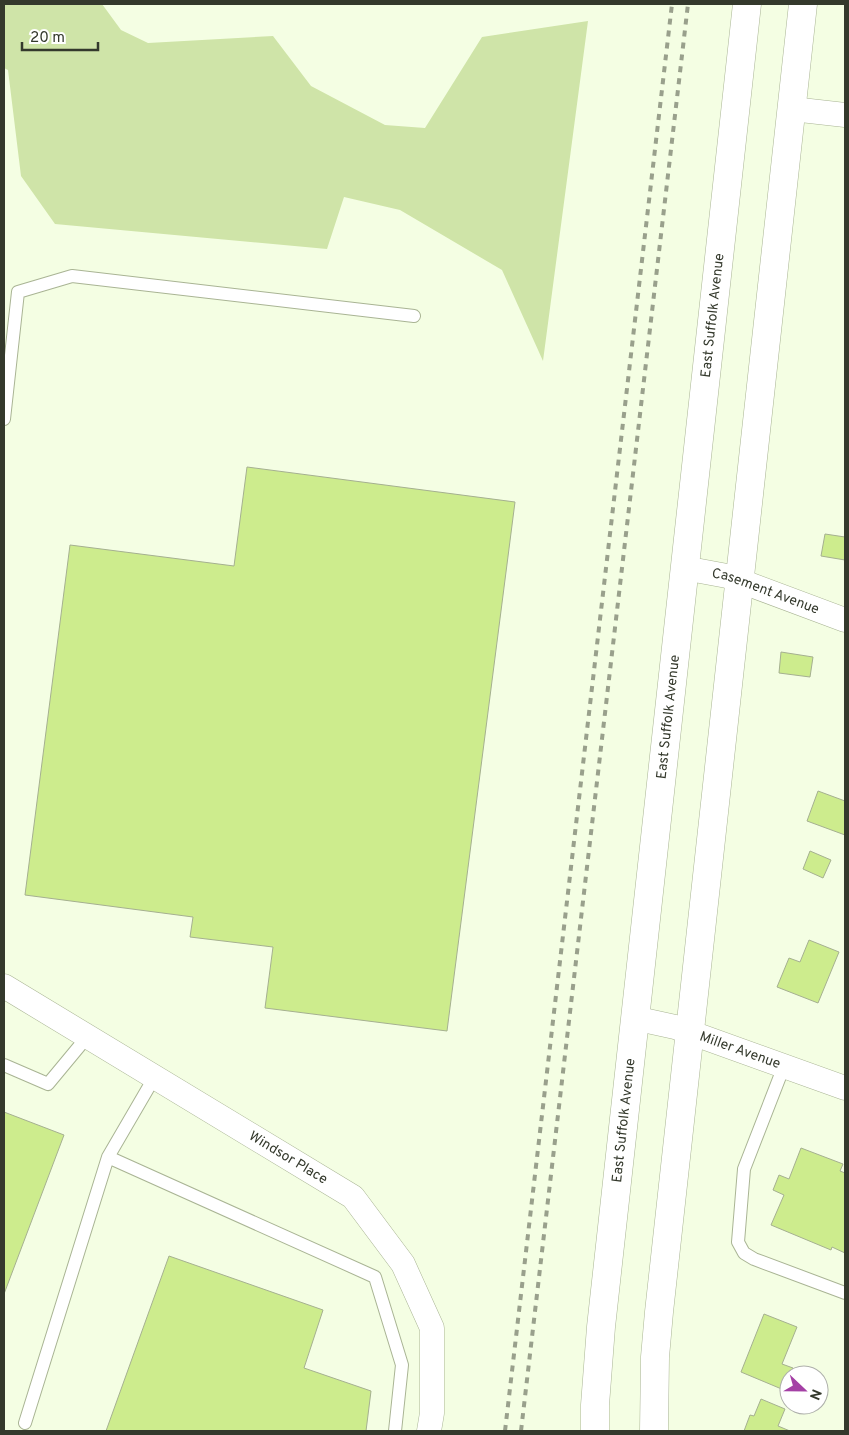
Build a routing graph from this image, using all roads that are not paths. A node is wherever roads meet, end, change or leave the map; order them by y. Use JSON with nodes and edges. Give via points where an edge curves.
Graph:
{"nodes":[{"id":1,"x":747,"y":4,"type":"edge"},
{"id":2,"x":804,"y":4,"type":"edge"},
{"id":3,"x":792,"y":109,"type":"junction"},
{"id":4,"x":845,"y":115,"type":"edge"},
{"id":5,"x":414,"y":316,"type":"dead end"},
{"id":6,"x":4,"y":420,"type":"edge"},
{"id":7,"x":684,"y":568,"type":"junction"},
{"id":8,"x":740,"y":580,"type":"junction"},
{"id":9,"x":845,"y":620,"type":"edge"},
{"id":10,"x":4,"y":986,"type":"edge"},
{"id":11,"x":634,"y":1018,"type":"junction"},
{"id":12,"x":689,"y":1032,"type":"junction"},
{"id":13,"x":87,"y":1037,"type":"junction"},
{"id":14,"x":4,"y":1065,"type":"edge"},
{"id":15,"x":784,"y":1066,"type":"junction"},
{"id":16,"x":154,"y":1078,"type":"junction"},
{"id":17,"x":845,"y":1088,"type":"edge"},
{"id":18,"x":108,"y":1157,"type":"junction"},
{"id":19,"x":845,"y":1293,"type":"edge"},
{"id":20,"x":26,"y":1423,"type":"dead end"},
{"id":21,"x":395,"y":1431,"type":"edge"},
{"id":22,"x":429,"y":1431,"type":"edge"},
{"id":23,"x":595,"y":1431,"type":"edge"},
{"id":24,"x":654,"y":1431,"type":"edge"}],
"edges":[{"from":1,"to":7,"type":"main road","name":"East Suffolk Avenue"},
{"from":2,"to":3,"type":"main road"},
{"from":3,"to":4,"type":"street"},
{"from":3,"to":8,"type":"main road"},
{"from":5,"to":6,"type":"lane","via":[[72,276],[18,292]]},
{"from":7,"to":8,"type":"street","name":"Casement Avenue"},
{"from":7,"to":11,"type":"main road","name":"East Suffolk Avenue"},
{"from":8,"to":9,"type":"street","name":"Casement Avenue"},
{"from":8,"to":12,"type":"main road"},
{"from":10,"to":13,"type":"street","name":"Windsor Place"},
{"from":11,"to":12,"type":"street","name":"Miller Avenue","via":[[661,1022]]},
{"from":11,"to":23,"type":"main road","name":"East Suffolk Avenue","via":[[601,1327]]},
{"from":12,"to":15,"type":"street","name":"Miller Avenue"},
{"from":12,"to":24,"type":"main road","via":[[655,1357]]},
{"from":13,"to":14,"type":"lane","via":[[48,1084]]},
{"from":13,"to":16,"type":"street","name":"Windsor Place"},
{"from":15,"to":17,"type":"street","name":"Miller Avenue"},
{"from":15,"to":19,"type":"lane","via":[[744,1169],[738,1242],[744,1253],[754,1259]]},
{"from":16,"to":18,"type":"lane"},
{"from":16,"to":22,"type":"street","name":"Windsor Place","via":[[353,1197],[403,1264],[432,1328]]},
{"from":18,"to":20,"type":"lane"},
{"from":18,"to":21,"type":"lane","via":[[375,1277],[402,1365]]}]}
